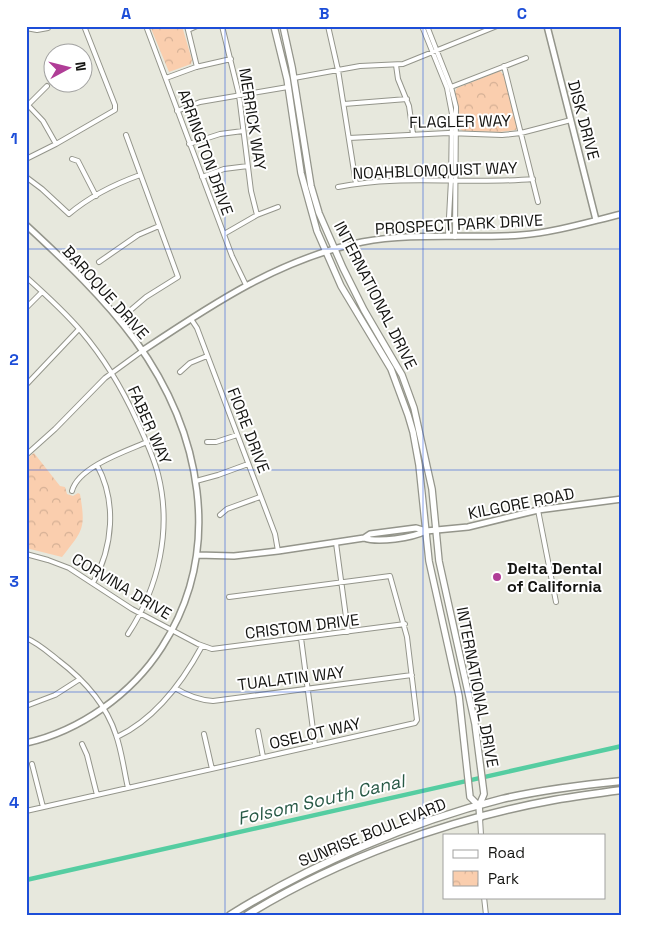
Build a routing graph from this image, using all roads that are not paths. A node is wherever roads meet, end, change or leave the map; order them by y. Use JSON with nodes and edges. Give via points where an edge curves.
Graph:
{"nodes":[{"id":1,"x":84,"y":26,"type":"edge"},
{"id":2,"x":146,"y":26,"type":"edge"},
{"id":3,"x":197,"y":26,"type":"edge"},
{"id":4,"x":222,"y":26,"type":"edge"},
{"id":5,"x":274,"y":26,"type":"edge"},
{"id":6,"x":283,"y":26,"type":"edge"},
{"id":7,"x":328,"y":26,"type":"edge"},
{"id":8,"x":422,"y":26,"type":"edge"},
{"id":9,"x":427,"y":26,"type":"edge"},
{"id":10,"x":497,"y":26,"type":"edge"},
{"id":11,"x":547,"y":26,"type":"edge"},
{"id":12,"x":26,"y":28,"type":"edge"},
{"id":13,"x":48,"y":28,"type":"dead end"},
{"id":14,"x":187,"y":28,"type":"edge"},
{"id":15,"x":435,"y":52,"type":"junction"},
{"id":16,"x":526,"y":58,"type":"dead end"},
{"id":17,"x":231,"y":59,"type":"junction"},
{"id":18,"x":396,"y":65,"type":"junction"},
{"id":19,"x":504,"y":66,"type":"junction"},
{"id":20,"x":198,"y":67,"type":"junction"},
{"id":21,"x":338,"y":70,"type":"junction"},
{"id":22,"x":166,"y":78,"type":"junction"},
{"id":23,"x":294,"y":78,"type":"junction"},
{"id":24,"x":288,"y":87,"type":"junction"},
{"id":25,"x":451,"y":87,"type":"junction"},
{"id":26,"x":42,"y":90,"type":"edge"},
{"id":27,"x":239,"y":95,"type":"junction"},
{"id":28,"x":407,"y":99,"type":"junction"},
{"id":29,"x":27,"y":104,"type":"edge"},
{"id":30,"x":344,"y":104,"type":"junction"},
{"id":31,"x":177,"y":111,"type":"junction"},
{"id":32,"x":571,"y":120,"type":"junction"},
{"id":33,"x":243,"y":131,"type":"junction"},
{"id":34,"x":521,"y":132,"type":"junction"},
{"id":35,"x":455,"y":133,"type":"junction"},
{"id":36,"x":413,"y":134,"type":"junction"},
{"id":37,"x":126,"y":135,"type":"dead end"},
{"id":38,"x":349,"y":138,"type":"junction"},
{"id":39,"x":56,"y":144,"type":"junction"},
{"id":40,"x":189,"y":144,"type":"junction"},
{"id":41,"x":26,"y":159,"type":"edge"},
{"id":42,"x":72,"y":159,"type":"dead end"},
{"id":43,"x":248,"y":166,"type":"junction"},
{"id":44,"x":140,"y":175,"type":"junction"},
{"id":45,"x":26,"y":177,"type":"edge"},
{"id":46,"x":202,"y":177,"type":"junction"},
{"id":47,"x":533,"y":179,"type":"junction"},
{"id":48,"x":453,"y":180,"type":"junction"},
{"id":49,"x":356,"y":184,"type":"junction"},
{"id":50,"x":338,"y":187,"type":"dead end"},
{"id":51,"x":96,"y":196,"type":"junction"},
{"id":52,"x":538,"y":202,"type":"dead end"},
{"id":53,"x":278,"y":207,"type":"dead end"},
{"id":54,"x":622,"y":214,"type":"edge"},
{"id":55,"x":257,"y":215,"type":"junction"},
{"id":56,"x":596,"y":220,"type":"junction"},
{"id":57,"x":26,"y":225,"type":"edge"},
{"id":58,"x":159,"y":226,"type":"junction"},
{"id":59,"x":224,"y":234,"type":"junction"},
{"id":60,"x":448,"y":236,"type":"junction"},
{"id":61,"x":455,"y":236,"type":"junction"},
{"id":62,"x":334,"y":249,"type":"junction"},
{"id":63,"x":325,"y":252,"type":"junction"},
{"id":64,"x":99,"y":262,"type":"dead end"},
{"id":65,"x":26,"y":277,"type":"edge"},
{"id":66,"x":246,"y":285,"type":"junction"},
{"id":67,"x":42,"y":292,"type":"junction"},
{"id":68,"x":26,"y":308,"type":"edge"},
{"id":69,"x":190,"y":319,"type":"junction"},
{"id":70,"x":119,"y":320,"type":"junction"},
{"id":71,"x":79,"y":329,"type":"junction"},
{"id":72,"x":142,"y":351,"type":"junction"},
{"id":73,"x":208,"y":356,"type":"junction"},
{"id":74,"x":385,"y":357,"type":"junction"},
{"id":75,"x":111,"y":372,"type":"junction"},
{"id":76,"x":180,"y":372,"type":"dead end"},
{"id":77,"x":26,"y":384,"type":"edge"},
{"id":78,"x":399,"y":388,"type":"junction"},
{"id":79,"x":408,"y":390,"type":"junction"},
{"id":80,"x":417,"y":421,"type":"junction"},
{"id":81,"x":237,"y":435,"type":"junction"},
{"id":82,"x":147,"y":442,"type":"junction"},
{"id":83,"x":207,"y":442,"type":"dead end"},
{"id":84,"x":26,"y":455,"type":"edge"},
{"id":85,"x":248,"y":464,"type":"junction"},
{"id":86,"x":97,"y":465,"type":"junction"},
{"id":87,"x":196,"y":481,"type":"junction"},
{"id":88,"x":72,"y":491,"type":"dead end"},
{"id":89,"x":260,"y":497,"type":"junction"},
{"id":90,"x":622,"y":499,"type":"edge"},
{"id":91,"x":538,"y":510,"type":"junction"},
{"id":92,"x":220,"y":515,"type":"dead end"},
{"id":93,"x":426,"y":530,"type":"junction"},
{"id":94,"x":436,"y":530,"type":"junction"},
{"id":95,"x":336,"y":544,"type":"junction"},
{"id":96,"x":278,"y":551,"type":"junction"},
{"id":97,"x":26,"y":554,"type":"edge"},
{"id":98,"x":197,"y":554,"type":"junction"},
{"id":99,"x":341,"y":582,"type":"junction"},
{"id":100,"x":93,"y":583,"type":"junction"},
{"id":101,"x":229,"y":597,"type":"dead end"},
{"id":102,"x":556,"y":602,"type":"dead end"},
{"id":103,"x":140,"y":613,"type":"junction"},
{"id":104,"x":405,"y":624,"type":"junction"},
{"id":105,"x":172,"y":630,"type":"junction"},
{"id":106,"x":348,"y":632,"type":"junction"},
{"id":107,"x":128,"y":634,"type":"dead end"},
{"id":108,"x":26,"y":638,"type":"edge"},
{"id":109,"x":301,"y":638,"type":"junction"},
{"id":110,"x":202,"y":646,"type":"junction"},
{"id":111,"x":412,"y":675,"type":"junction"},
{"id":112,"x":80,"y":679,"type":"junction"},
{"id":113,"x":175,"y":688,"type":"junction"},
{"id":114,"x":308,"y":688,"type":"junction"},
{"id":115,"x":26,"y":706,"type":"edge"},
{"id":116,"x":103,"y":708,"type":"junction"},
{"id":117,"x":258,"y":731,"type":"dead end"},
{"id":118,"x":204,"y":734,"type":"dead end"},
{"id":119,"x":117,"y":737,"type":"junction"},
{"id":120,"x":26,"y":743,"type":"edge"},
{"id":121,"x":82,"y":744,"type":"dead end"},
{"id":122,"x":315,"y":745,"type":"junction"},
{"id":123,"x":263,"y":757,"type":"junction"},
{"id":124,"x":32,"y":764,"type":"dead end"},
{"id":125,"x":212,"y":769,"type":"junction"},
{"id":126,"x":622,"y":780,"type":"edge"},
{"id":127,"x":128,"y":788,"type":"junction"},
{"id":128,"x":622,"y":790,"type":"edge"},
{"id":129,"x":97,"y":795,"type":"junction"},
{"id":130,"x":479,"y":806,"type":"junction"},
{"id":131,"x":43,"y":807,"type":"junction"},
{"id":132,"x":26,"y":811,"type":"edge"},
{"id":133,"x":480,"y":818,"type":"junction"},
{"id":134,"x":481,"y":834,"type":"edge"},
{"id":135,"x":261,"y":896,"type":"junction"},
{"id":136,"x":484,"y":898,"type":"edge"},
{"id":137,"x":230,"y":915,"type":"edge"},
{"id":138,"x":236,"y":915,"type":"edge"},
{"id":139,"x":247,"y":915,"type":"edge"},
{"id":140,"x":486,"y":915,"type":"edge"}],
"edges":[{"from":1,"to":39,"type":"street","via":[[115,110]]},
{"from":2,"to":22,"type":"street","name":"ARRINGTON DRIVE"},
{"from":3,"to":14,"type":"street"},
{"from":4,"to":17,"type":"street","name":"MERRICK WAY"},
{"from":5,"to":24,"type":"main road","name":"INTERNATIONAL DRIVE"},
{"from":6,"to":23,"type":"main road","name":"INTERNATIONAL DRIVE"},
{"from":7,"to":21,"type":"street"},
{"from":8,"to":15,"type":"street"},
{"from":9,"to":15,"type":"street"},
{"from":10,"to":15,"type":"street"},
{"from":11,"to":32,"type":"street","name":"DISK DRIVE"},
{"from":12,"to":13,"type":"street"},
{"from":14,"to":20,"type":"street"},
{"from":15,"to":18,"type":"street"},
{"from":15,"to":25,"type":"street"},
{"from":15,"to":35,"type":"street","via":[[449,95]]},
{"from":16,"to":19,"type":"street"},
{"from":17,"to":20,"type":"street"},
{"from":17,"to":27,"type":"street","name":"MERRICK WAY"},
{"from":18,"to":21,"type":"street"},
{"from":18,"to":28,"type":"street"},
{"from":19,"to":25,"type":"street"},
{"from":19,"to":34,"type":"street"},
{"from":20,"to":22,"type":"street"},
{"from":21,"to":23,"type":"street"},
{"from":21,"to":30,"type":"street"},
{"from":22,"to":31,"type":"street","name":"ARRINGTON DRIVE"},
{"from":23,"to":62,"type":"main road","name":"INTERNATIONAL DRIVE","via":[[311,186]]},
{"from":24,"to":27,"type":"street"},
{"from":24,"to":63,"type":"main road","name":"INTERNATIONAL DRIVE","via":[[304,188]]},
{"from":25,"to":35,"type":"street","via":[[456,107]]},
{"from":26,"to":29,"type":"street"},
{"from":27,"to":31,"type":"street","via":[[200,102]]},
{"from":27,"to":33,"type":"street","name":"MERRICK WAY"},
{"from":28,"to":30,"type":"street"},
{"from":28,"to":36,"type":"street"},
{"from":29,"to":39,"type":"street","via":[[43,121]]},
{"from":30,"to":38,"type":"street"},
{"from":31,"to":40,"type":"street","name":"ARRINGTON DRIVE"},
{"from":32,"to":34,"type":"street","name":"FLAGLER WAY"},
{"from":32,"to":56,"type":"street","name":"DISK DRIVE"},
{"from":33,"to":40,"type":"street"},
{"from":33,"to":43,"type":"street","name":"MERRICK WAY"},
{"from":34,"to":35,"type":"street","name":"FLAGLER WAY","via":[[502,135]]},
{"from":34,"to":47,"type":"street"},
{"from":35,"to":36,"type":"street","name":"FLAGLER WAY"},
{"from":35,"to":48,"type":"street"},
{"from":36,"to":38,"type":"street","name":"FLAGLER WAY"},
{"from":37,"to":44,"type":"street"},
{"from":38,"to":49,"type":"street"},
{"from":39,"to":41,"type":"street"},
{"from":40,"to":46,"type":"street","name":"ARRINGTON DRIVE"},
{"from":42,"to":51,"type":"street","via":[[78,161]]},
{"from":43,"to":46,"type":"street","via":[[224,169]]},
{"from":43,"to":55,"type":"street","name":"MERRICK WAY"},
{"from":44,"to":51,"type":"street"},
{"from":44,"to":58,"type":"street"},
{"from":45,"to":51,"type":"street","via":[[70,214]]},
{"from":46,"to":59,"type":"street","name":"ARRINGTON DRIVE"},
{"from":47,"to":48,"type":"street","name":"NOAHBLOMQUIST WAY"},
{"from":47,"to":52,"type":"street"},
{"from":48,"to":49,"type":"street","name":"NOAHBLOMQUIST WAY"},
{"from":48,"to":60,"type":"street"},
{"from":48,"to":61,"type":"street"},
{"from":49,"to":50,"type":"street","name":"NOAHBLOMQUIST WAY"},
{"from":53,"to":55,"type":"street"},
{"from":54,"to":56,"type":"street","name":"PROSPECT PARK DRIVE"},
{"from":55,"to":59,"type":"street"},
{"from":56,"to":61,"type":"street","name":"PROSPECT PARK DRIVE","via":[[566,229],[530,234]]},
{"from":57,"to":70,"type":"street","name":"BAROQUE DRIVE","via":[[75,271]]},
{"from":58,"to":64,"type":"street","via":[[138,235]]},
{"from":58,"to":70,"type":"street","via":[[178,279],[154,291]]},
{"from":59,"to":66,"type":"street","name":"ARRINGTON DRIVE"},
{"from":60,"to":61,"type":"street","name":"PROSPECT PARK DRIVE"},
{"from":60,"to":62,"type":"street","name":"PROSPECT PARK DRIVE","via":[[398,237]]},
{"from":62,"to":63,"type":"street","name":"PROSPECT PARK DRIVE"},
{"from":62,"to":79,"type":"main road","name":"INTERNATIONAL DRIVE"},
{"from":63,"to":66,"type":"street","name":"PROSPECT PARK DRIVE"},
{"from":63,"to":74,"type":"main road","name":"INTERNATIONAL DRIVE"},
{"from":65,"to":67,"type":"street","name":"FABER WAY"},
{"from":66,"to":69,"type":"street","name":"PROSPECT PARK DRIVE"},
{"from":67,"to":68,"type":"street"},
{"from":67,"to":71,"type":"street","name":"FABER WAY"},
{"from":69,"to":72,"type":"street","name":"PROSPECT PARK DRIVE"},
{"from":69,"to":73,"type":"street","name":"FIORE DRIVE"},
{"from":70,"to":72,"type":"street","name":"BAROQUE DRIVE"},
{"from":71,"to":75,"type":"street","name":"FABER WAY"},
{"from":71,"to":77,"type":"street"},
{"from":72,"to":75,"type":"street"},
{"from":72,"to":87,"type":"street","name":"BAROQUE DRIVE","via":[[174,410]]},
{"from":73,"to":76,"type":"street","via":[[190,363]]},
{"from":73,"to":81,"type":"street","name":"FIORE DRIVE"},
{"from":74,"to":78,"type":"main road","name":"INTERNATIONAL DRIVE"},
{"from":74,"to":79,"type":"main road"},
{"from":75,"to":82,"type":"street","name":"FABER WAY"},
{"from":75,"to":84,"type":"street"},
{"from":78,"to":80,"type":"main road","via":[[406,395]]},
{"from":78,"to":93,"type":"main road","name":"INTERNATIONAL DRIVE","via":[[416,448]]},
{"from":79,"to":80,"type":"main road","name":"INTERNATIONAL DRIVE"},
{"from":80,"to":94,"type":"main road","name":"INTERNATIONAL DRIVE","via":[[432,489]]},
{"from":81,"to":83,"type":"street"},
{"from":81,"to":85,"type":"street","name":"FIORE DRIVE"},
{"from":82,"to":86,"type":"street"},
{"from":82,"to":103,"type":"street","name":"FABER WAY","via":[[158,474],[164,523],[158,566]]},
{"from":85,"to":87,"type":"street"},
{"from":85,"to":89,"type":"street","name":"FIORE DRIVE"},
{"from":86,"to":88,"type":"street","via":[[82,476]]},
{"from":86,"to":100,"type":"street","via":[[108,498],[110,528],[105,556]]},
{"from":87,"to":98,"type":"street","name":"BAROQUE DRIVE","via":[[200,515]]},
{"from":89,"to":92,"type":"street","via":[[227,509]]},
{"from":89,"to":96,"type":"street","name":"FIORE DRIVE","via":[[275,534]]},
{"from":90,"to":91,"type":"street","name":"KILGORE ROAD"},
{"from":91,"to":94,"type":"street","name":"KILGORE ROAD"},
{"from":91,"to":102,"type":"street"},
{"from":93,"to":94,"type":"street","name":"KILGORE ROAD"},
{"from":93,"to":95,"type":"street","name":"KILGORE ROAD","via":[[416,528],[370,534]]},
{"from":93,"to":130,"type":"main road","name":"INTERNATIONAL DRIVE","via":[[434,585],[459,696],[470,796]]},
{"from":94,"to":130,"type":"main road","name":"INTERNATIONAL DRIVE","via":[[439,561],[480,756],[484,794]]},
{"from":95,"to":96,"type":"street","name":"KILGORE ROAD"},
{"from":95,"to":99,"type":"street"},
{"from":96,"to":98,"type":"street","name":"KILGORE ROAD","via":[[234,556]]},
{"from":97,"to":100,"type":"street","name":"CORVINA DRIVE","via":[[59,564]]},
{"from":98,"to":105,"type":"street","name":"BAROQUE DRIVE","via":[[190,586]]},
{"from":99,"to":101,"type":"street"},
{"from":99,"to":104,"type":"street","name":"OSELOT WAY","via":[[390,576]]},
{"from":99,"to":106,"type":"street"},
{"from":100,"to":103,"type":"street","name":"CORVINA DRIVE"},
{"from":103,"to":105,"type":"street","name":"CORVINA DRIVE"},
{"from":103,"to":107,"type":"street","name":"FABER WAY"},
{"from":104,"to":106,"type":"street","name":"CRISTOM DRIVE"},
{"from":104,"to":111,"type":"street","name":"OSELOT WAY"},
{"from":105,"to":110,"type":"street","name":"CORVINA DRIVE"},
{"from":105,"to":116,"type":"street","name":"BAROQUE DRIVE","via":[[158,654],[136,680]]},
{"from":106,"to":109,"type":"street","name":"CRISTOM DRIVE"},
{"from":108,"to":112,"type":"street","via":[[37,643]]},
{"from":109,"to":110,"type":"street","name":"CRISTOM DRIVE","via":[[219,649]]},
{"from":109,"to":114,"type":"street"},
{"from":110,"to":113,"type":"street"},
{"from":111,"to":114,"type":"street","name":"TUALATIN WAY"},
{"from":111,"to":122,"type":"street","name":"OSELOT WAY","via":[[415,723]]},
{"from":112,"to":115,"type":"street","via":[[55,695]]},
{"from":112,"to":116,"type":"street"},
{"from":113,"to":114,"type":"street","name":"TUALATIN WAY","via":[[213,701]]},
{"from":113,"to":119,"type":"street","via":[[140,724]]},
{"from":114,"to":122,"type":"street"},
{"from":116,"to":119,"type":"street"},
{"from":116,"to":120,"type":"street","name":"BAROQUE DRIVE","via":[[51,736]]},
{"from":117,"to":123,"type":"street"},
{"from":118,"to":125,"type":"street"},
{"from":119,"to":127,"type":"street"},
{"from":121,"to":129,"type":"street"},
{"from":122,"to":123,"type":"street","name":"OSELOT WAY"},
{"from":123,"to":125,"type":"street","name":"OSELOT WAY"},
{"from":124,"to":131,"type":"street"},
{"from":125,"to":127,"type":"street","name":"OSELOT WAY"},
{"from":126,"to":130,"type":"main road","name":"SUNRISE BOULEVARD","via":[[552,789]]},
{"from":127,"to":129,"type":"street","name":"OSELOT WAY"},
{"from":128,"to":133,"type":"main road","name":"SUNRISE BOULEVARD","via":[[553,800]]},
{"from":129,"to":131,"type":"street","name":"OSELOT WAY"},
{"from":130,"to":133,"type":"main road"},
{"from":130,"to":135,"type":"main road","name":"SUNRISE BOULEVARD","via":[[390,836],[326,863]]},
{"from":131,"to":132,"type":"street","name":"OSELOT WAY"},
{"from":133,"to":134,"type":"street"},
{"from":133,"to":139,"type":"main road","name":"SUNRISE BOULEVARD","via":[[369,854],[281,895]]},
{"from":135,"to":137,"type":"main road","name":"SUNRISE BOULEVARD"},
{"from":135,"to":138,"type":"main road","via":[[258,902]]},
{"from":136,"to":140,"type":"street"}]}
